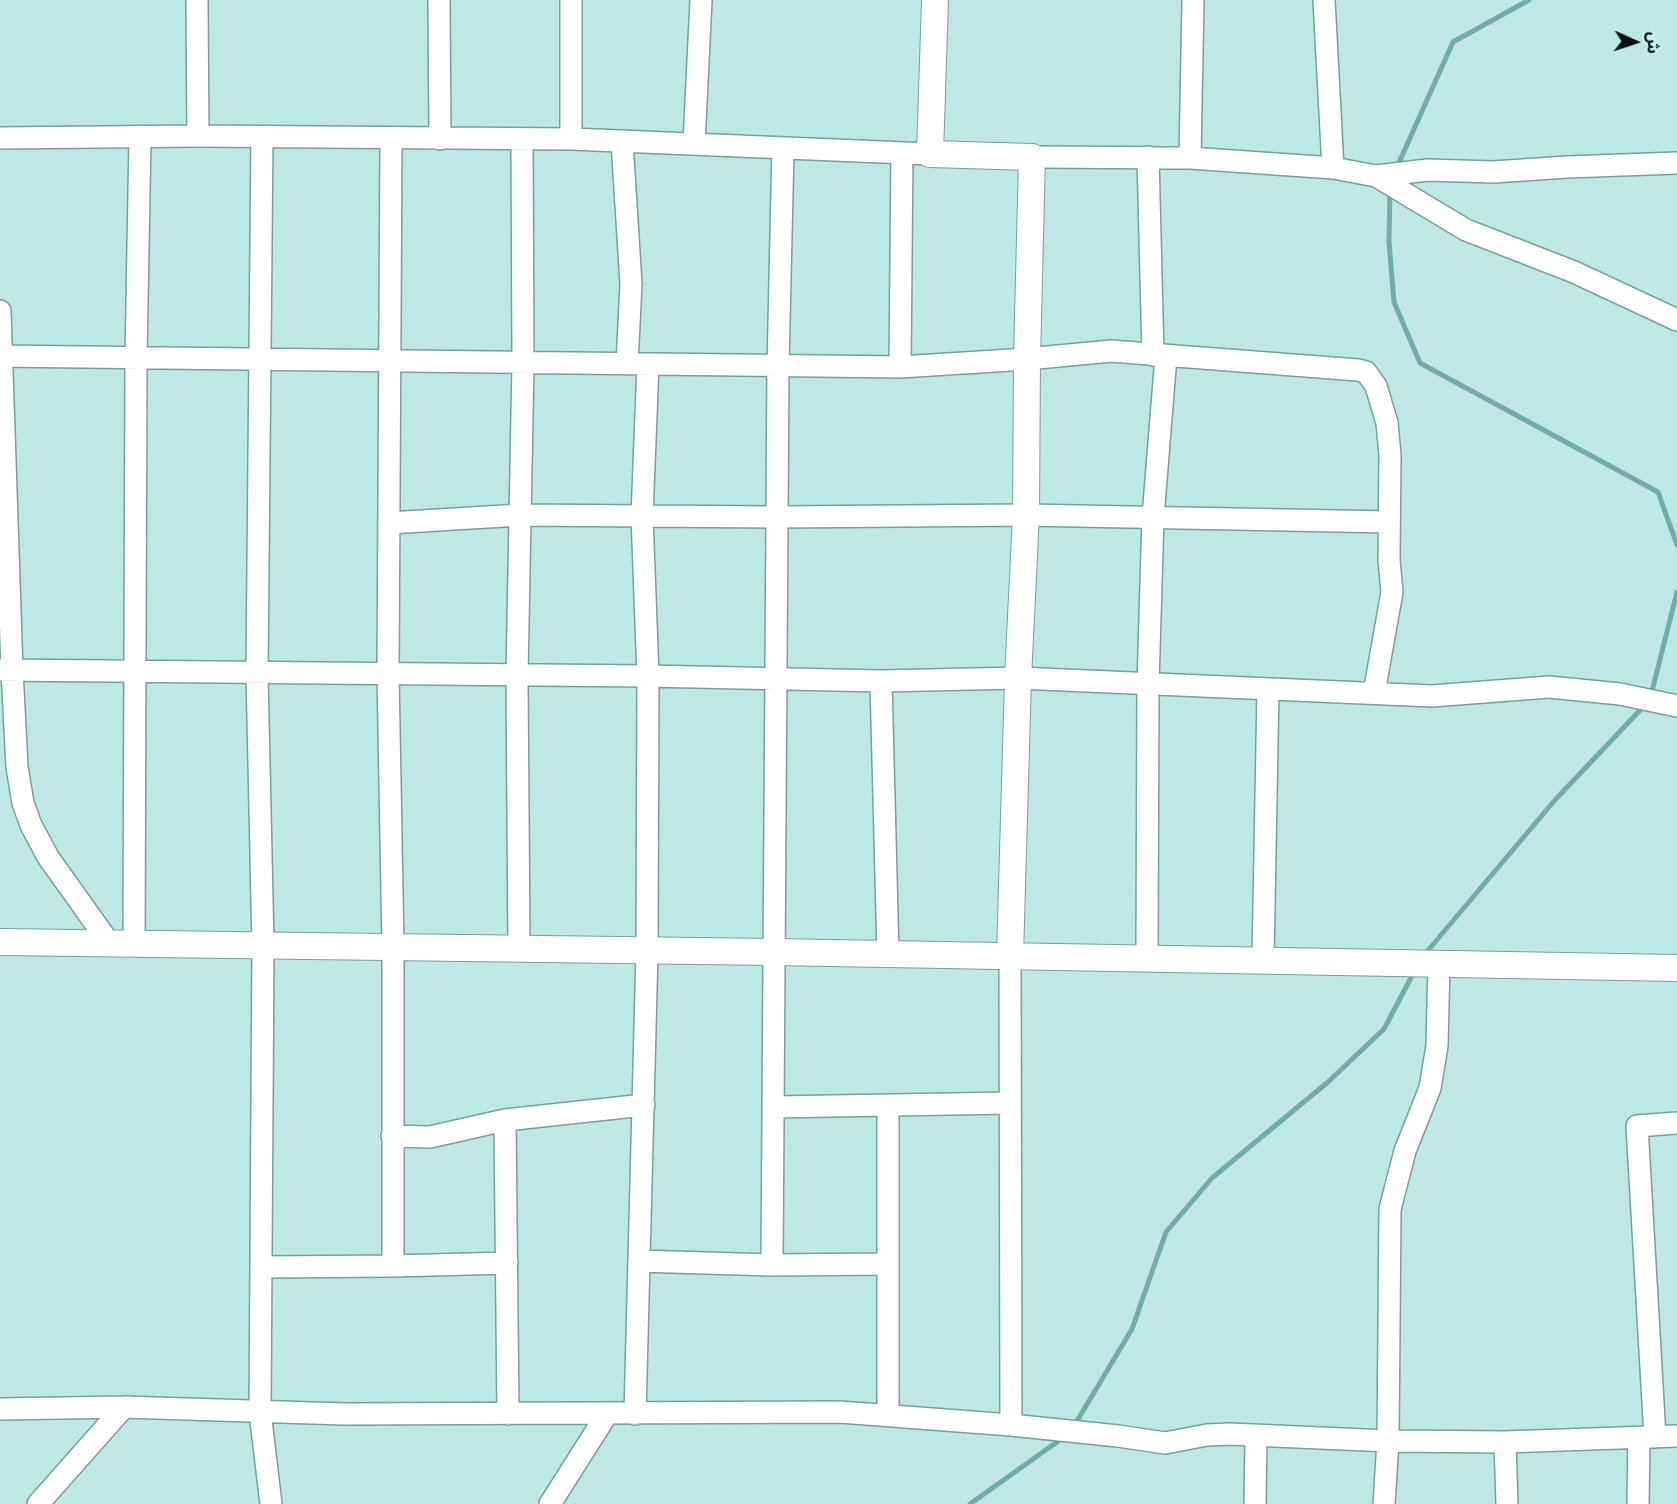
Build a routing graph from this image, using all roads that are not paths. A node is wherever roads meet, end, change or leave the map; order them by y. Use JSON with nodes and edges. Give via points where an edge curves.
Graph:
{"nodes":[{"id":1,"x":197,"y":0,"type":"edge"},
{"id":2,"x":440,"y":0,"type":"edge"},
{"id":3,"x":571,"y":0,"type":"edge"},
{"id":4,"x":701,"y":0,"type":"edge"},
{"id":5,"x":935,"y":0,"type":"edge"},
{"id":6,"x":1193,"y":0,"type":"edge"},
{"id":7,"x":1324,"y":0,"type":"edge"},
{"id":8,"x":198,"y":136,"type":"junction"},
{"id":9,"x":140,"y":137,"type":"junction"},
{"id":10,"x":262,"y":137,"type":"junction"},
{"id":11,"x":0,"y":138,"type":"edge"},
{"id":12,"x":391,"y":138,"type":"junction"},
{"id":13,"x":440,"y":139,"type":"junction"},
{"id":14,"x":522,"y":139,"type":"junction"},
{"id":15,"x":571,"y":139,"type":"junction"},
{"id":16,"x":622,"y":141,"type":"junction"},
{"id":17,"x":694,"y":144,"type":"junction"},
{"id":18,"x":783,"y":148,"type":"junction"},
{"id":19,"x":902,"y":153,"type":"junction"},
{"id":20,"x":930,"y":154,"type":"junction"},
{"id":21,"x":1032,"y":156,"type":"junction"},
{"id":22,"x":1148,"y":157,"type":"junction"},
{"id":23,"x":1190,"y":158,"type":"junction"},
{"id":24,"x":1677,"y":163,"type":"edge"},
{"id":25,"x":1333,"y":168,"type":"junction"},
{"id":26,"x":1376,"y":176,"type":"junction"},
{"id":27,"x":0,"y":311,"type":"edge"},
{"id":28,"x":1677,"y":320,"type":"edge"},
{"id":29,"x":1159,"y":355,"type":"junction"},
{"id":30,"x":2,"y":356,"type":"edge"},
{"id":31,"x":136,"y":358,"type":"junction"},
{"id":32,"x":260,"y":359,"type":"junction"},
{"id":33,"x":1027,"y":359,"type":"junction"},
{"id":34,"x":390,"y":361,"type":"junction"},
{"id":35,"x":523,"y":363,"type":"junction"},
{"id":36,"x":638,"y":364,"type":"junction"},
{"id":37,"x":778,"y":366,"type":"junction"},
{"id":38,"x":900,"y":367,"type":"junction"},
{"id":39,"x":520,"y":515,"type":"junction"},
{"id":40,"x":1026,"y":515,"type":"junction"},
{"id":41,"x":642,"y":516,"type":"junction"},
{"id":42,"x":777,"y":517,"type":"junction"},
{"id":43,"x":1153,"y":517,"type":"junction"},
{"id":44,"x":1389,"y":522,"type":"junction"},
{"id":45,"x":389,"y":523,"type":"junction"},
{"id":46,"x":6,"y":670,"type":"edge"},
{"id":47,"x":134,"y":672,"type":"junction"},
{"id":48,"x":257,"y":673,"type":"junction"},
{"id":49,"x":388,"y":674,"type":"junction"},
{"id":50,"x":517,"y":675,"type":"junction"},
{"id":51,"x":648,"y":676,"type":"junction"},
{"id":52,"x":775,"y":678,"type":"junction"},
{"id":53,"x":1018,"y":678,"type":"junction"},
{"id":54,"x":881,"y":681,"type":"junction"},
{"id":55,"x":1148,"y":684,"type":"junction"},
{"id":56,"x":1268,"y":689,"type":"junction"},
{"id":57,"x":1374,"y":693,"type":"junction"},
{"id":58,"x":1677,"y":706,"type":"edge"},
{"id":59,"x":0,"y":942,"type":"edge"},
{"id":60,"x":122,"y":944,"type":"junction"},
{"id":61,"x":263,"y":946,"type":"junction"},
{"id":62,"x":393,"y":947,"type":"junction"},
{"id":63,"x":519,"y":948,"type":"junction"},
{"id":64,"x":647,"y":951,"type":"junction"},
{"id":65,"x":774,"y":952,"type":"junction"},
{"id":66,"x":888,"y":954,"type":"junction"},
{"id":67,"x":1010,"y":956,"type":"junction"},
{"id":68,"x":1147,"y":958,"type":"junction"},
{"id":69,"x":1263,"y":960,"type":"junction"},
{"id":70,"x":1439,"y":963,"type":"junction"},
{"id":71,"x":1677,"y":968,"type":"edge"},
{"id":72,"x":1010,"y":1103,"type":"junction"},
{"id":73,"x":644,"y":1105,"type":"junction"},
{"id":74,"x":888,"y":1105,"type":"junction"},
{"id":75,"x":773,"y":1107,"type":"junction"},
{"id":76,"x":506,"y":1120,"type":"junction"},
{"id":77,"x":1677,"y":1123,"type":"edge"},
{"id":78,"x":392,"y":1136,"type":"junction"},
{"id":79,"x":639,"y":1261,"type":"junction"},
{"id":80,"x":507,"y":1263,"type":"junction"},
{"id":81,"x":888,"y":1264,"type":"junction"},
{"id":82,"x":772,"y":1265,"type":"junction"},
{"id":83,"x":393,"y":1266,"type":"junction"},
{"id":84,"x":261,"y":1268,"type":"junction"},
{"id":85,"x":124,"y":1407,"type":"junction"},
{"id":86,"x":0,"y":1409,"type":"edge"},
{"id":87,"x":261,"y":1412,"type":"junction"},
{"id":88,"x":508,"y":1414,"type":"junction"},
{"id":89,"x":607,"y":1414,"type":"junction"},
{"id":90,"x":635,"y":1414,"type":"junction"},
{"id":91,"x":888,"y":1415,"type":"junction"},
{"id":92,"x":1011,"y":1425,"type":"junction"},
{"id":93,"x":1256,"y":1436,"type":"junction"},
{"id":94,"x":1677,"y":1436,"type":"edge"},
{"id":95,"x":1647,"y":1438,"type":"junction"},
{"id":96,"x":1388,"y":1441,"type":"junction"},
{"id":97,"x":1505,"y":1442,"type":"junction"},
{"id":98,"x":38,"y":1504,"type":"edge"},
{"id":99,"x":270,"y":1504,"type":"edge"},
{"id":100,"x":550,"y":1504,"type":"edge"},
{"id":101,"x":1255,"y":1504,"type":"edge"},
{"id":102,"x":1384,"y":1504,"type":"edge"},
{"id":103,"x":1507,"y":1504,"type":"edge"},
{"id":104,"x":1638,"y":1504,"type":"edge"}],
"edges":[{"from":1,"to":8,"type":"street"},
{"from":2,"to":13,"type":"street"},
{"from":3,"to":15,"type":"street"},
{"from":4,"to":17,"type":"street"},
{"from":5,"to":20,"type":"street"},
{"from":6,"to":23,"type":"street"},
{"from":7,"to":25,"type":"street"},
{"from":8,"to":9,"type":"street"},
{"from":8,"to":10,"type":"street"},
{"from":9,"to":11,"type":"street"},
{"from":9,"to":31,"type":"street"},
{"from":10,"to":12,"type":"street"},
{"from":10,"to":32,"type":"street"},
{"from":12,"to":13,"type":"street"},
{"from":12,"to":34,"type":"street"},
{"from":13,"to":14,"type":"street"},
{"from":14,"to":15,"type":"street"},
{"from":14,"to":35,"type":"street"},
{"from":15,"to":16,"type":"street"},
{"from":16,"to":17,"type":"street"},
{"from":16,"to":36,"type":"street"},
{"from":17,"to":18,"type":"street"},
{"from":18,"to":19,"type":"street"},
{"from":18,"to":37,"type":"street"},
{"from":19,"to":20,"type":"street"},
{"from":19,"to":38,"type":"street"},
{"from":20,"to":21,"type":"street"},
{"from":21,"to":22,"type":"street"},
{"from":21,"to":33,"type":"street"},
{"from":22,"to":23,"type":"street"},
{"from":22,"to":29,"type":"street"},
{"from":23,"to":25,"type":"street"},
{"from":24,"to":26,"type":"street","via":[[1493,172],[1428,170]]},
{"from":25,"to":26,"type":"street"},
{"from":26,"to":28,"type":"street","via":[[1466,230],[1574,272]]},
{"from":27,"to":30,"type":"street"},
{"from":29,"to":33,"type":"street","via":[[1111,351]]},
{"from":29,"to":43,"type":"street"},
{"from":29,"to":44,"type":"street","via":[[1366,372],[1376,386],[1387,423]]},
{"from":30,"to":31,"type":"street"},
{"from":30,"to":46,"type":"street"},
{"from":31,"to":32,"type":"street"},
{"from":31,"to":47,"type":"street"},
{"from":32,"to":34,"type":"street"},
{"from":32,"to":48,"type":"street"},
{"from":33,"to":38,"type":"street"},
{"from":33,"to":40,"type":"street"},
{"from":34,"to":35,"type":"street"},
{"from":34,"to":45,"type":"street"},
{"from":35,"to":36,"type":"street"},
{"from":35,"to":39,"type":"street"},
{"from":36,"to":37,"type":"street"},
{"from":36,"to":41,"type":"street"},
{"from":37,"to":38,"type":"street"},
{"from":37,"to":42,"type":"street"},
{"from":39,"to":41,"type":"street"},
{"from":39,"to":45,"type":"street"},
{"from":39,"to":50,"type":"street"},
{"from":40,"to":42,"type":"street"},
{"from":40,"to":43,"type":"street"},
{"from":40,"to":53,"type":"street"},
{"from":41,"to":42,"type":"street"},
{"from":41,"to":51,"type":"street"},
{"from":42,"to":52,"type":"street"},
{"from":43,"to":44,"type":"street"},
{"from":43,"to":55,"type":"street"},
{"from":44,"to":57,"type":"street","via":[[1392,592]]},
{"from":45,"to":49,"type":"street"},
{"from":46,"to":47,"type":"street"},
{"from":46,"to":60,"type":"street","via":[[17,767],[31,825],[48,858]]},
{"from":47,"to":48,"type":"street"},
{"from":47,"to":60,"type":"street"},
{"from":48,"to":49,"type":"street"},
{"from":48,"to":61,"type":"street"},
{"from":49,"to":50,"type":"street"},
{"from":49,"to":62,"type":"street"},
{"from":50,"to":51,"type":"street"},
{"from":50,"to":63,"type":"street"},
{"from":51,"to":52,"type":"street"},
{"from":51,"to":64,"type":"street"},
{"from":52,"to":54,"type":"street"},
{"from":52,"to":65,"type":"street"},
{"from":53,"to":54,"type":"street"},
{"from":53,"to":55,"type":"street"},
{"from":53,"to":67,"type":"street"},
{"from":54,"to":66,"type":"street"},
{"from":55,"to":56,"type":"street"},
{"from":55,"to":68,"type":"street"},
{"from":56,"to":57,"type":"street"},
{"from":56,"to":69,"type":"street"},
{"from":57,"to":58,"type":"street","via":[[1432,696],[1550,687],[1620,694]]},
{"from":59,"to":60,"type":"street"},
{"from":60,"to":61,"type":"street"},
{"from":61,"to":62,"type":"street"},
{"from":61,"to":84,"type":"street"},
{"from":62,"to":63,"type":"street"},
{"from":62,"to":78,"type":"street"},
{"from":63,"to":64,"type":"street"},
{"from":64,"to":65,"type":"street"},
{"from":64,"to":73,"type":"street"},
{"from":65,"to":66,"type":"street"},
{"from":65,"to":75,"type":"street"},
{"from":66,"to":67,"type":"street"},
{"from":67,"to":68,"type":"street"},
{"from":67,"to":72,"type":"street"},
{"from":68,"to":69,"type":"street"},
{"from":69,"to":70,"type":"street"},
{"from":70,"to":71,"type":"street"},
{"from":70,"to":96,"type":"street","via":[[1437,1046],[1430,1088],[1405,1151],[1390,1209]]},
{"from":72,"to":74,"type":"street"},
{"from":72,"to":92,"type":"street"},
{"from":73,"to":76,"type":"street"},
{"from":73,"to":79,"type":"street"},
{"from":74,"to":75,"type":"street"},
{"from":74,"to":81,"type":"street"},
{"from":75,"to":82,"type":"street"},
{"from":76,"to":78,"type":"street","via":[[430,1137]]},
{"from":76,"to":80,"type":"street"},
{"from":77,"to":95,"type":"street","via":[[1637,1126]]},
{"from":78,"to":83,"type":"street"},
{"from":79,"to":82,"type":"street"},
{"from":79,"to":90,"type":"street"},
{"from":80,"to":83,"type":"street"},
{"from":80,"to":88,"type":"street"},
{"from":81,"to":82,"type":"street"},
{"from":81,"to":91,"type":"street"},
{"from":83,"to":84,"type":"street"},
{"from":84,"to":87,"type":"street"},
{"from":85,"to":86,"type":"street"},
{"from":85,"to":87,"type":"street"},
{"from":85,"to":98,"type":"street"},
{"from":87,"to":88,"type":"street"},
{"from":87,"to":99,"type":"street"},
{"from":88,"to":89,"type":"street"},
{"from":89,"to":90,"type":"street"},
{"from":89,"to":100,"type":"street"},
{"from":90,"to":91,"type":"street"},
{"from":91,"to":92,"type":"street"},
{"from":92,"to":93,"type":"street","via":[[1165,1443],[1207,1435]]},
{"from":93,"to":96,"type":"street"},
{"from":93,"to":101,"type":"street"},
{"from":94,"to":95,"type":"street"},
{"from":95,"to":97,"type":"street"},
{"from":95,"to":104,"type":"street"},
{"from":96,"to":97,"type":"street"},
{"from":96,"to":102,"type":"street"},
{"from":97,"to":103,"type":"street"}]}
